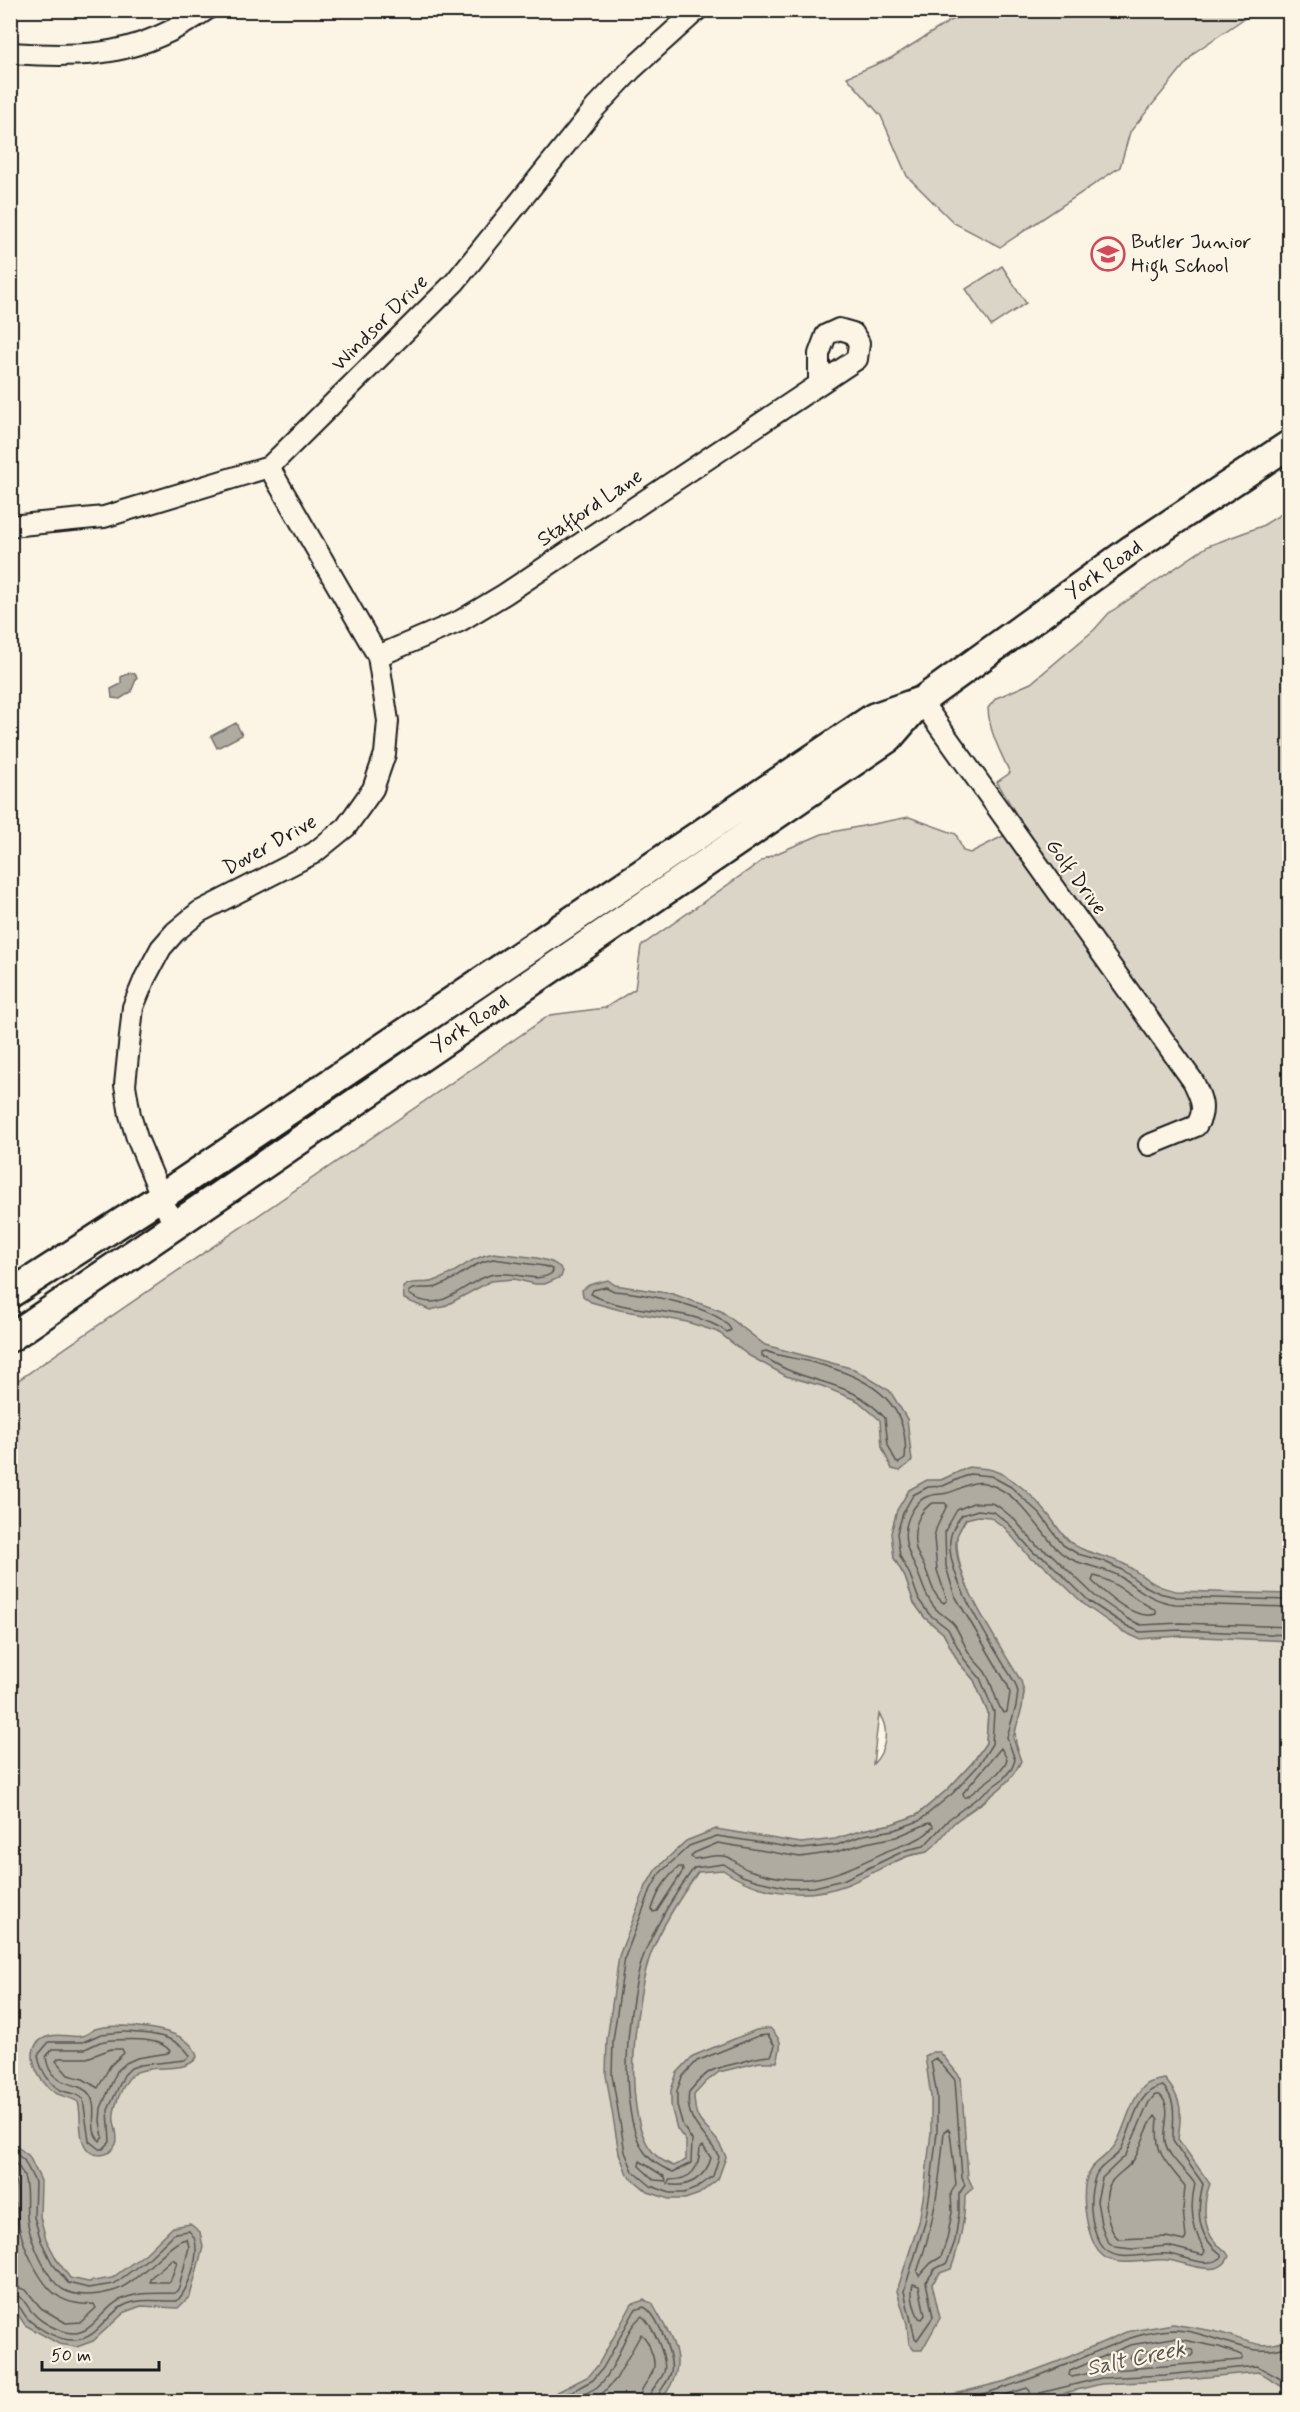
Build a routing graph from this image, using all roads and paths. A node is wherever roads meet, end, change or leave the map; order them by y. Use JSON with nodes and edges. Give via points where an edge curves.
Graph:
{"nodes":[{"id":1,"x":206,"y":10,"type":"edge"},
{"id":2,"x":694,"y":11,"type":"edge"},
{"id":3,"x":10,"y":53,"type":"edge"},
{"id":4,"x":819,"y":383,"type":"dead end"},
{"id":5,"x":1290,"y":444,"type":"edge"},
{"id":6,"x":269,"y":467,"type":"junction"},
{"id":7,"x":10,"y":526,"type":"edge"},
{"id":8,"x":378,"y":656,"type":"junction"},
{"id":9,"x":921,"y":701,"type":"junction"},
{"id":10,"x":1149,"y":1145,"type":"dead end"},
{"id":11,"x":162,"y":1196,"type":"junction"},
{"id":12,"x":174,"y":1227,"type":"junction"},
{"id":13,"x":10,"y":1294,"type":"edge"},
{"id":14,"x":10,"y":1338,"type":"edge"}],
"edges":[{"from":1,"to":3,"type":"street","via":[[183,26],[130,48],[84,56]]},
{"from":2,"to":6,"type":"street","name":"Windsor Drive","via":[[595,108],[455,282]]},
{"from":4,"to":8,"type":"street","name":"Stafford Lane","via":[[498,598],[460,621]]},
{"from":5,"to":9,"type":"main road","name":"York Road","via":[[1133,548]]},
{"from":6,"to":7,"type":"street","name":"Windsor Drive","via":[[104,517]]},
{"from":6,"to":8,"type":"street","name":"Dover Drive"},
{"from":8,"to":11,"type":"street","name":"Dover Drive","via":[[388,721],[386,754],[373,789],[357,814],[314,853],[186,921],[161,948],[144,978],[133,1007],[125,1085],[137,1138]]},
{"from":9,"to":10,"type":"street","name":"Golf Drive","via":[[1193,1081],[1203,1107],[1196,1126]]},
{"from":9,"to":11,"type":"main road","name":"York Road","via":[[874,717]]},
{"from":9,"to":12,"type":"main road","name":"York Road","via":[[889,738]]},
{"from":11,"to":12,"type":"street","name":"Dover Drive"},
{"from":11,"to":13,"type":"main road","name":"York Road"},
{"from":12,"to":14,"type":"main road","name":"York Road"}]}
